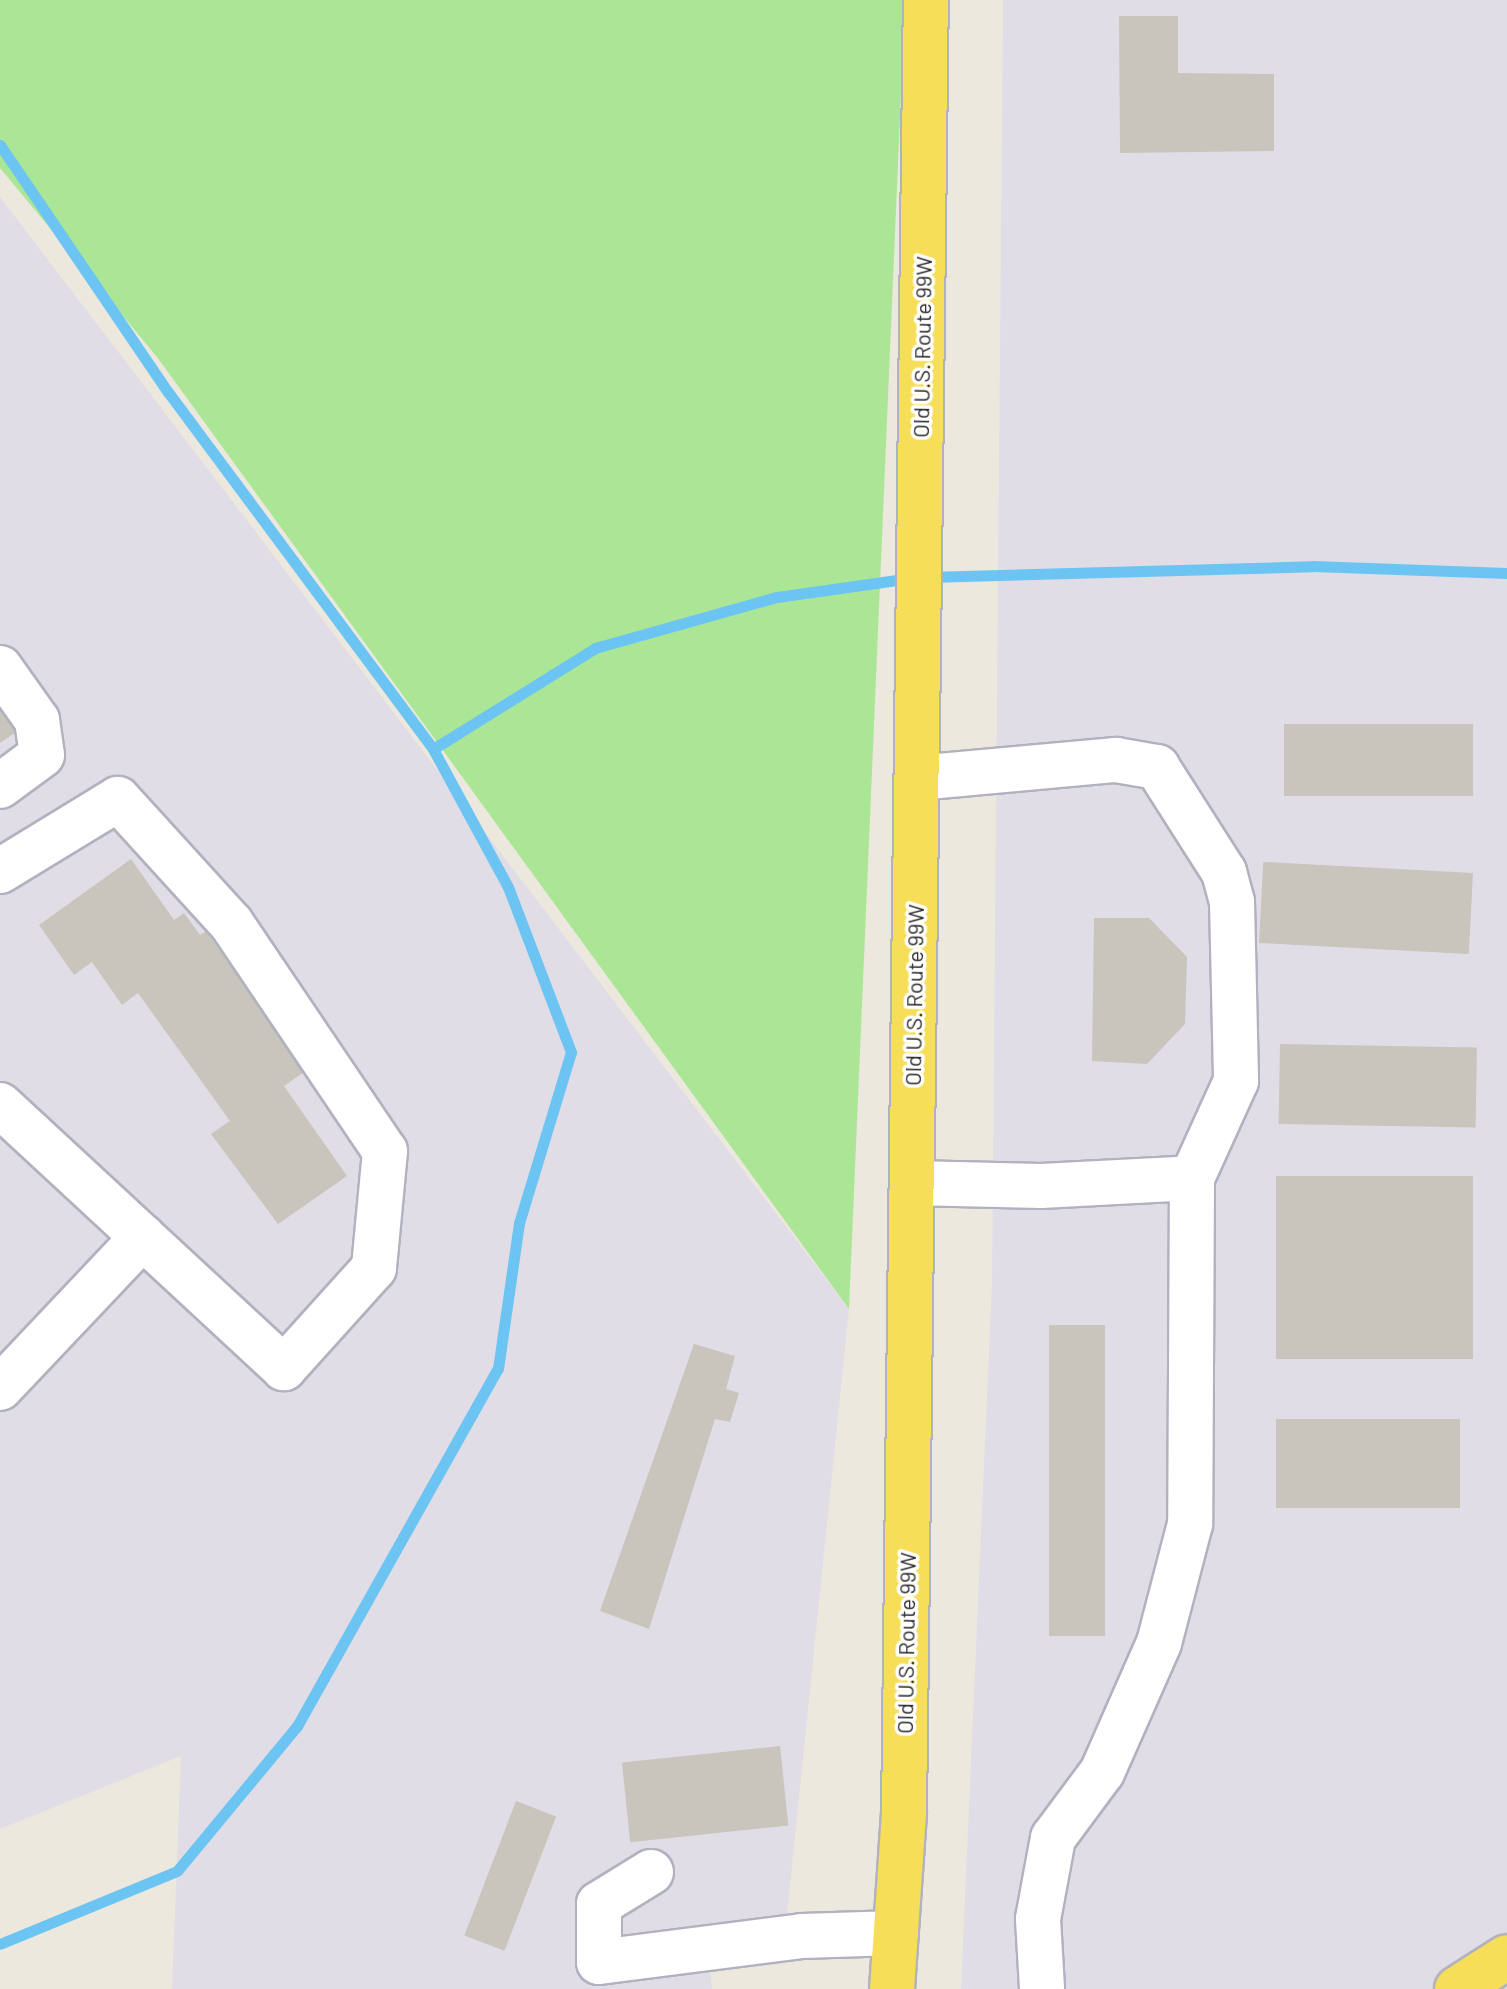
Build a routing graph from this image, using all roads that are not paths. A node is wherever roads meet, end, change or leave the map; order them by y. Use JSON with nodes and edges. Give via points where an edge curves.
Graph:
{"nodes":[{"id":1,"x":926,"y":0,"type":"edge"},
{"id":2,"x":0,"y":668,"type":"edge"},
{"id":3,"x":917,"y":778,"type":"junction"},
{"id":4,"x":0,"y":786,"type":"edge"},
{"id":5,"x":0,"y":871,"type":"edge"},
{"id":6,"x":0,"y":1105,"type":"edge"},
{"id":7,"x":1192,"y":1178,"type":"junction"},
{"id":8,"x":912,"y":1183,"type":"junction"},
{"id":9,"x":143,"y":1237,"type":"junction"},
{"id":10,"x":0,"y":1388,"type":"edge"},
{"id":11,"x":651,"y":1872,"type":"dead end"},
{"id":12,"x":896,"y":1933,"type":"junction"},
{"id":13,"x":1507,"y":1957,"type":"edge"},
{"id":14,"x":892,"y":1989,"type":"edge"},
{"id":15,"x":1042,"y":1989,"type":"edge"},
{"id":16,"x":1457,"y":1989,"type":"edge"}],
"edges":[{"from":1,"to":3,"type":"main road","name":"Old U.S. Route 99W"},
{"from":2,"to":4,"type":"lane","via":[[37,720],[42,755]]},
{"from":3,"to":7,"type":"lane","via":[[1116,760],[1157,767],[1180,798],[1224,872],[1232,902],[1236,1081]]},
{"from":3,"to":8,"type":"main road","name":"Old U.S. Route 99W"},
{"from":5,"to":9,"type":"lane","via":[[118,799],[231,923],[385,1151],[374,1268],[284,1368]]},
{"from":6,"to":9,"type":"lane"},
{"from":7,"to":8,"type":"lane","via":[[1041,1186]]},
{"from":7,"to":15,"type":"lane","via":[[1190,1524],[1159,1643],[1102,1772],[1053,1838],[1038,1919]]},
{"from":8,"to":12,"type":"main road","name":"Old U.S. Route 99W"},
{"from":9,"to":10,"type":"lane"},
{"from":11,"to":12,"type":"lane","via":[[599,1904],[599,1962],[802,1936]]},
{"from":12,"to":14,"type":"main road","name":"Old U.S. Route 99W"},
{"from":13,"to":16,"type":"main road"}]}
